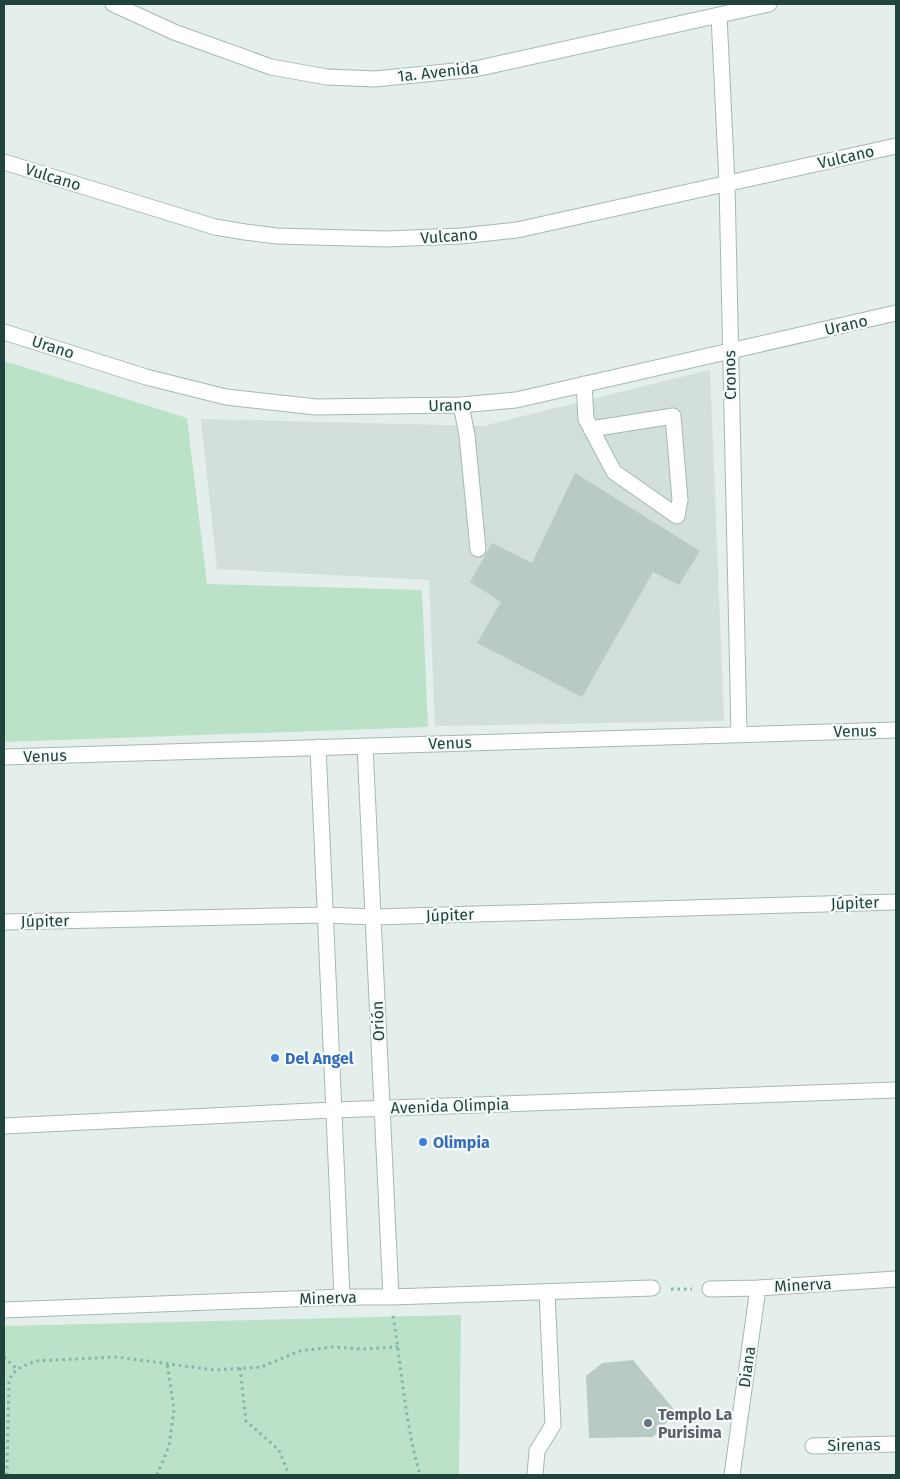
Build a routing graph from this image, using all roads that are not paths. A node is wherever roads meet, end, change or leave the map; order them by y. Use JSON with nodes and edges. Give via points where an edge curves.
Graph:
{"nodes":[{"id":1,"x":113,"y":4,"type":"edge"},
{"id":2,"x":769,"y":4,"type":"edge"},
{"id":3,"x":720,"y":16,"type":"junction"},
{"id":4,"x":896,"y":146,"type":"edge"},
{"id":5,"x":4,"y":162,"type":"edge"},
{"id":6,"x":727,"y":184,"type":"junction"},
{"id":7,"x":896,"y":314,"type":"edge"},
{"id":8,"x":4,"y":332,"type":"edge"},
{"id":9,"x":729,"y":352,"type":"junction"},
{"id":10,"x":584,"y":384,"type":"junction"},
{"id":11,"x":462,"y":405,"type":"junction"},
{"id":12,"x":591,"y":429,"type":"junction"},
{"id":13,"x":478,"y":549,"type":"dead end"},
{"id":14,"x":896,"y":730,"type":"edge"},
{"id":15,"x":739,"y":734,"type":"junction"},
{"id":16,"x":365,"y":746,"type":"junction"},
{"id":17,"x":318,"y":747,"type":"junction"},
{"id":18,"x":4,"y":757,"type":"edge"},
{"id":19,"x":896,"y":902,"type":"edge"},
{"id":20,"x":324,"y":916,"type":"junction"},
{"id":21,"x":374,"y":917,"type":"junction"},
{"id":22,"x":4,"y":922,"type":"edge"},
{"id":23,"x":896,"y":1090,"type":"edge"},
{"id":24,"x":381,"y":1109,"type":"junction"},
{"id":25,"x":332,"y":1110,"type":"junction"},
{"id":26,"x":4,"y":1126,"type":"edge"},
{"id":27,"x":896,"y":1279,"type":"edge"},
{"id":28,"x":652,"y":1288,"type":"road end"},
{"id":29,"x":758,"y":1288,"type":"junction"},
{"id":30,"x":710,"y":1289,"type":"road end"},
{"id":31,"x":548,"y":1292,"type":"junction"},
{"id":32,"x":342,"y":1297,"type":"junction"},
{"id":33,"x":390,"y":1297,"type":"junction"},
{"id":34,"x":4,"y":1310,"type":"edge"},
{"id":35,"x":896,"y":1444,"type":"edge"},
{"id":36,"x":812,"y":1446,"type":"dead end"},
{"id":37,"x":535,"y":1475,"type":"edge"},
{"id":38,"x":732,"y":1475,"type":"edge"}],
"edges":[{"from":1,"to":3,"type":"street","name":"1a. Avenida","via":[[174,32],[271,67],[327,77],[375,79],[475,69]]},
{"from":2,"to":3,"type":"street","name":"1a. Avenida"},
{"from":3,"to":6,"type":"street","name":"Cronos"},
{"from":4,"to":6,"type":"street","name":"Vulcano"},
{"from":5,"to":6,"type":"street","name":"Vulcano","via":[[215,227],[277,236],[386,240],[518,230]]},
{"from":6,"to":9,"type":"street","name":"Cronos"},
{"from":7,"to":9,"type":"street","name":"Urano"},
{"from":8,"to":11,"type":"street","name":"Urano","via":[[146,377],[226,397],[316,407]]},
{"from":9,"to":10,"type":"street","name":"Urano"},
{"from":9,"to":15,"type":"street","name":"Cronos"},
{"from":10,"to":11,"type":"street","name":"Urano","via":[[516,400]]},
{"from":10,"to":12,"type":"street","via":[[586,420]]},
{"from":11,"to":13,"type":"street"},
{"from":12,"to":12,"type":"street","via":[[614,472],[677,516],[680,500],[673,416]]},
{"from":14,"to":15,"type":"street","name":"Venus"},
{"from":15,"to":16,"type":"street","name":"Venus"},
{"from":16,"to":17,"type":"street","name":"Venus"},
{"from":16,"to":21,"type":"street","name":"Orión"},
{"from":17,"to":18,"type":"street","name":"Venus"},
{"from":17,"to":20,"type":"street"},
{"from":19,"to":21,"type":"street","name":"Júpiter"},
{"from":20,"to":21,"type":"street","name":"Júpiter"},
{"from":20,"to":22,"type":"street","name":"Júpiter"},
{"from":20,"to":25,"type":"street"},
{"from":21,"to":24,"type":"street","name":"Orión"},
{"from":23,"to":24,"type":"street","name":"Avenida Olimpia"},
{"from":24,"to":25,"type":"street","name":"Avenida Olimpia"},
{"from":24,"to":33,"type":"street","name":"Orión"},
{"from":25,"to":26,"type":"street","name":"Avenida Olimpia"},
{"from":25,"to":32,"type":"street"},
{"from":27,"to":29,"type":"street","name":"Minerva"},
{"from":28,"to":31,"type":"street","name":"Minerva"},
{"from":29,"to":30,"type":"street","name":"Minerva"},
{"from":29,"to":38,"type":"street","name":"Diana"},
{"from":31,"to":33,"type":"street","name":"Minerva"},
{"from":31,"to":37,"type":"street","via":[[553,1424],[537,1451]]},
{"from":32,"to":33,"type":"street","name":"Minerva"},
{"from":32,"to":34,"type":"street","name":"Minerva"},
{"from":35,"to":36,"type":"street","name":"Sirenas"}]}
